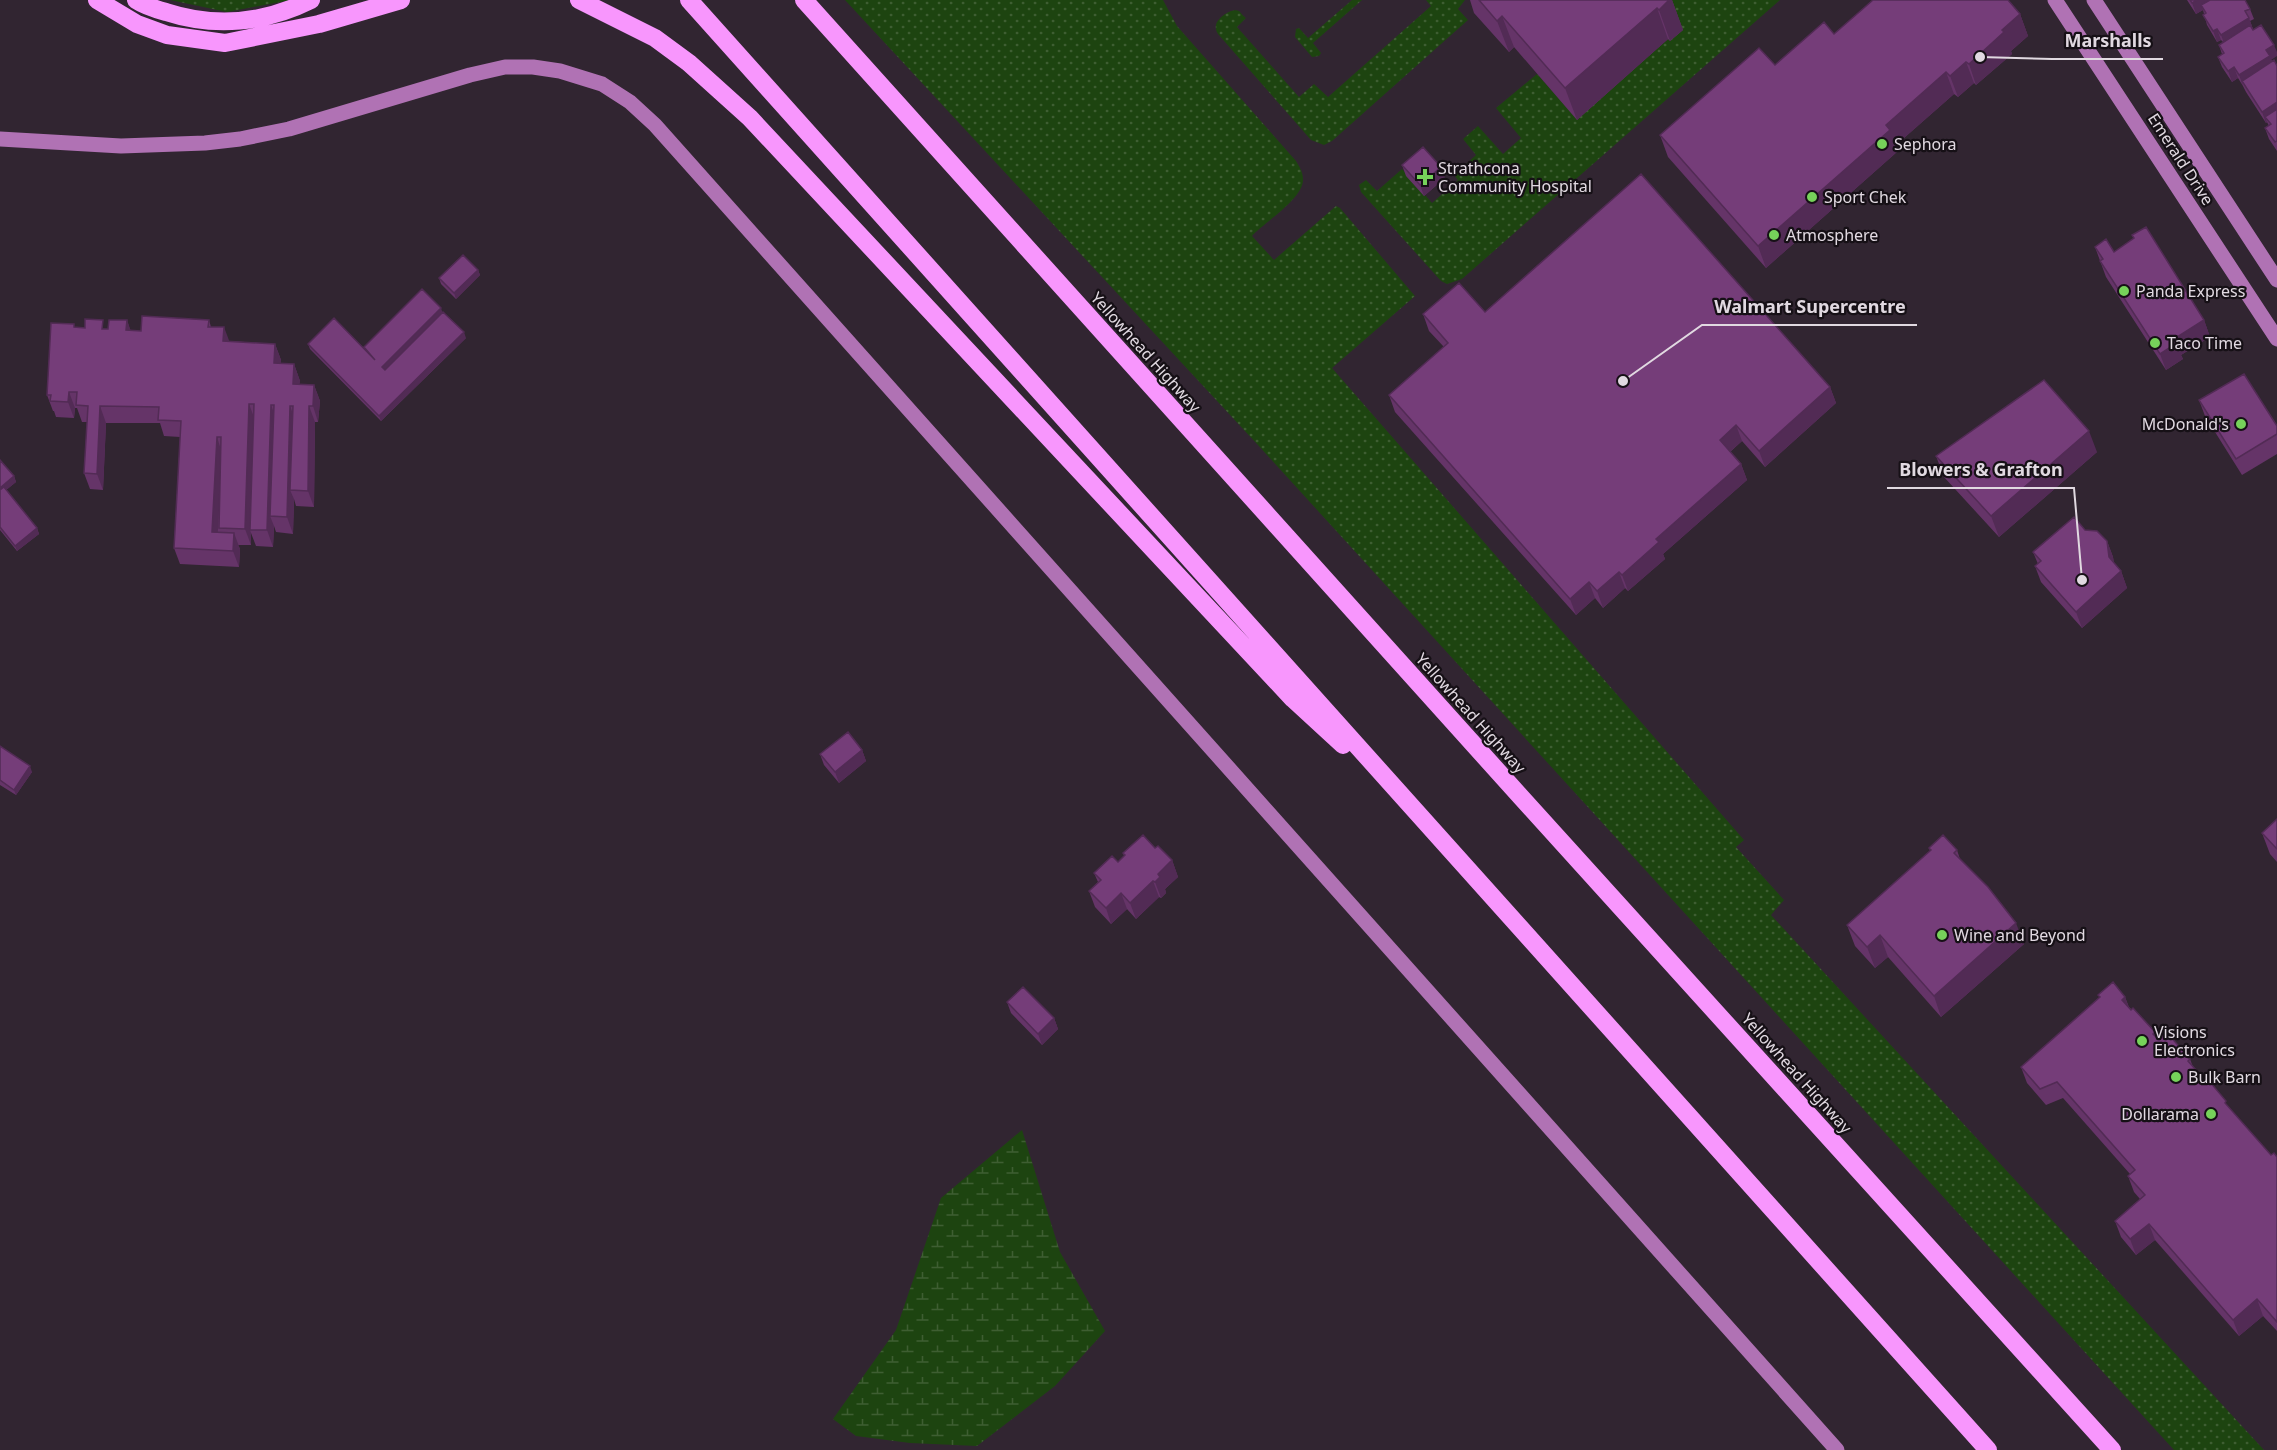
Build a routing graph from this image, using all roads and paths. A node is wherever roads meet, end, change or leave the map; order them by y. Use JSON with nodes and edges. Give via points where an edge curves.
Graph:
{"nodes":[{"id":1,"x":97,"y":0,"type":"edge"},
{"id":2,"x":136,"y":0,"type":"edge"},
{"id":3,"x":311,"y":0,"type":"edge"},
{"id":4,"x":401,"y":0,"type":"edge"},
{"id":5,"x":579,"y":0,"type":"edge"},
{"id":6,"x":688,"y":0,"type":"edge"},
{"id":7,"x":804,"y":0,"type":"edge"},
{"id":8,"x":2055,"y":0,"type":"edge"},
{"id":9,"x":2094,"y":0,"type":"edge"},
{"id":10,"x":0,"y":139,"type":"edge"},
{"id":11,"x":2277,"y":280,"type":"edge"},
{"id":12,"x":2277,"y":339,"type":"edge"},
{"id":13,"x":1421,"y":816,"type":"junction"},
{"id":14,"x":1837,"y":1450,"type":"edge"},
{"id":15,"x":1988,"y":1450,"type":"edge"},
{"id":16,"x":2112,"y":1450,"type":"edge"}],
"edges":[{"from":1,"to":4,"type":"highway","via":[[137,24],[166,35],[225,43],[319,24]]},
{"from":2,"to":3,"type":"highway","via":[[184,18],[231,22],[255,20]]},
{"from":5,"to":13,"type":"highway","via":[[655,38],[750,118],[1293,699]]},
{"from":6,"to":13,"type":"highway"},
{"from":7,"to":16,"type":"highway","name":"Yellowhead Highway"},
{"from":8,"to":12,"type":"street","name":"Emerald Drive"},
{"from":9,"to":11,"type":"street","name":"Emerald Drive"},
{"from":10,"to":14,"type":"street","via":[[121,146],[240,140],[505,67],[560,71],[602,84],[630,102],[655,125]]},
{"from":13,"to":15,"type":"highway"}]}
